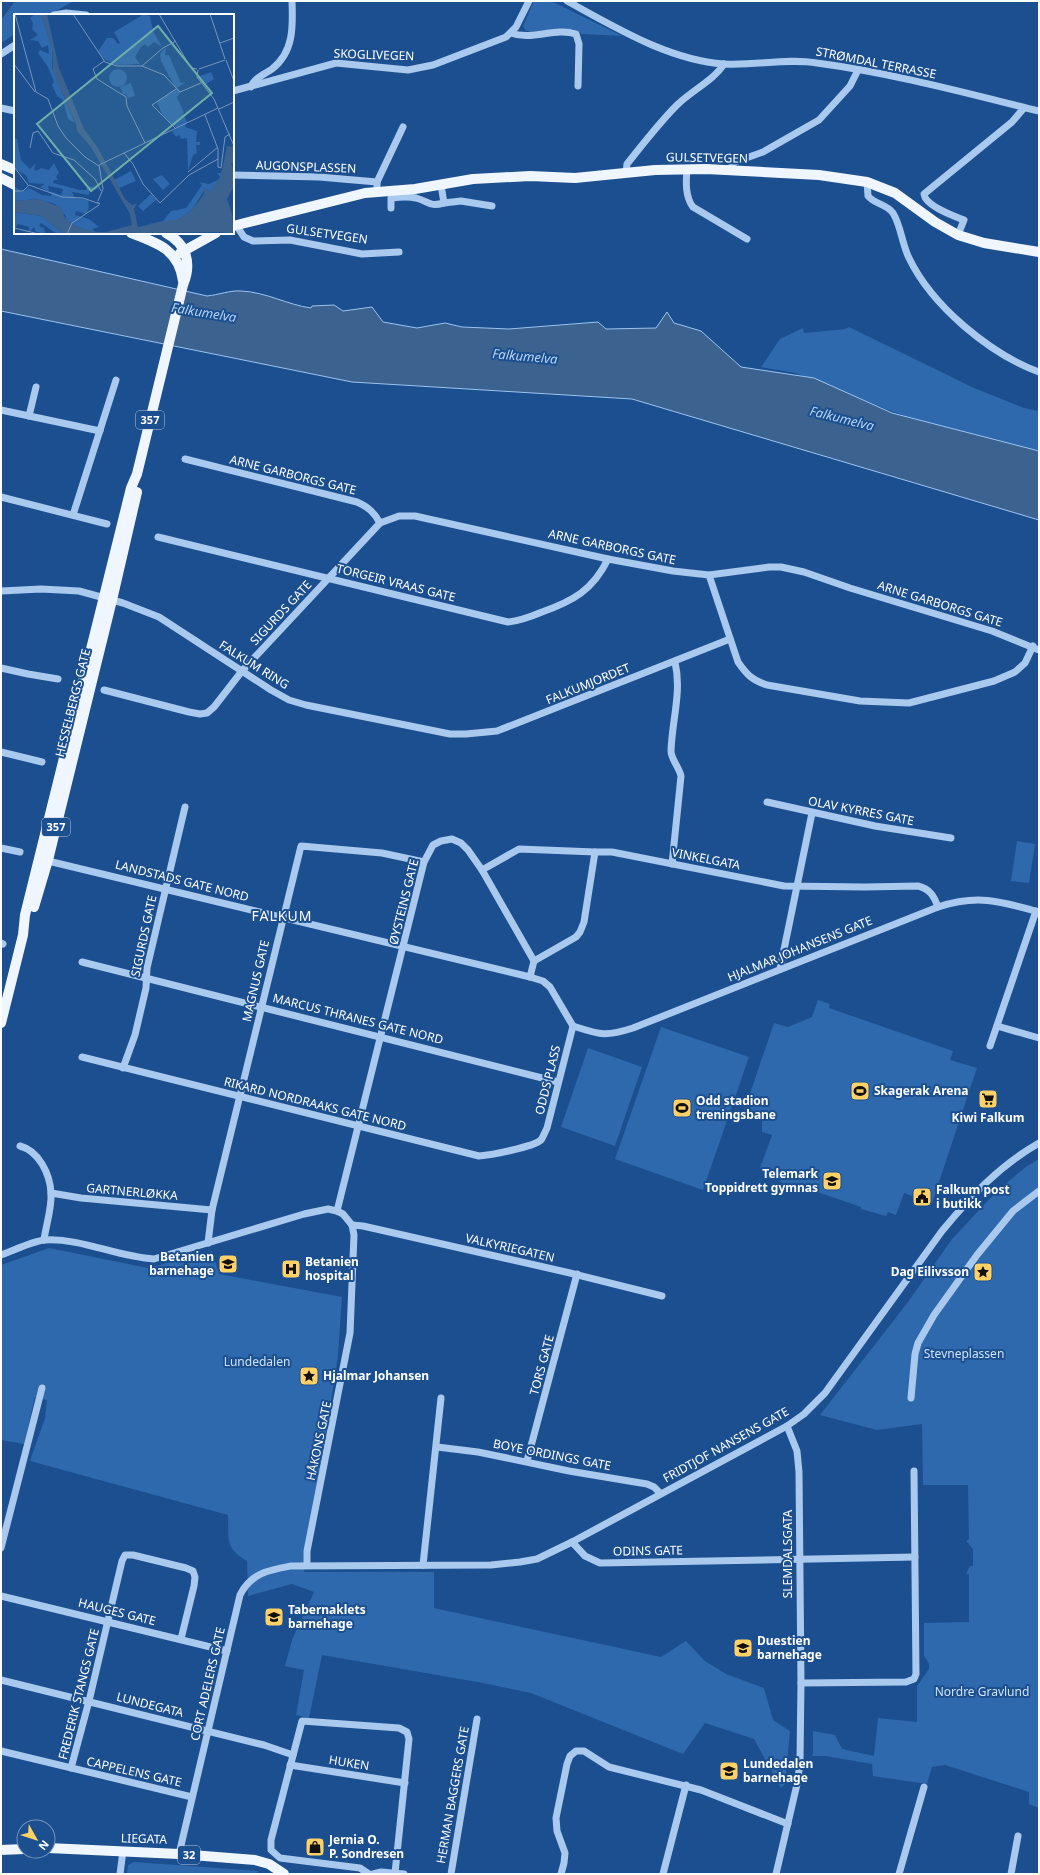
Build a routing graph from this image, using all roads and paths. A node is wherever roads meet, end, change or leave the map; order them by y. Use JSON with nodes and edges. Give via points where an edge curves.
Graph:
{"nodes":[{"id":1,"x":292,"y":1,"type":"edge"},
{"id":2,"x":529,"y":1,"type":"edge"},
{"id":3,"x":567,"y":1,"type":"edge"},
{"id":4,"x":58,"y":14,"type":"edge"},
{"id":5,"x":79,"y":14,"type":"edge"},
{"id":6,"x":512,"y":33,"type":"junction"},
{"id":7,"x":14,"y":46,"type":"edge"},
{"id":8,"x":1,"y":54,"type":"edge"},
{"id":9,"x":724,"y":64,"type":"junction"},
{"id":10,"x":858,"y":70,"type":"junction"},
{"id":11,"x":578,"y":86,"type":"dead end"},
{"id":12,"x":251,"y":87,"type":"junction"},
{"id":13,"x":234,"y":91,"type":"edge"},
{"id":14,"x":1,"y":108,"type":"edge"},
{"id":15,"x":1024,"y":108,"type":"junction"},
{"id":16,"x":14,"y":111,"type":"edge"},
{"id":17,"x":1039,"y":111,"type":"edge"},
{"id":18,"x":403,"y":128,"type":"dead end"},
{"id":19,"x":1,"y":164,"type":"edge"},
{"id":20,"x":686,"y":169,"type":"junction"},
{"id":21,"x":14,"y":170,"type":"edge"},
{"id":22,"x":730,"y":170,"type":"junction"},
{"id":23,"x":626,"y":173,"type":"junction"},
{"id":24,"x":234,"y":175,"type":"edge"},
{"id":25,"x":1,"y":178,"type":"edge"},
{"id":26,"x":867,"y":182,"type":"junction"},
{"id":27,"x":14,"y":184,"type":"edge"},
{"id":28,"x":441,"y":185,"type":"junction"},
{"id":29,"x":377,"y":187,"type":"junction"},
{"id":30,"x":444,"y":203,"type":"junction"},
{"id":31,"x":492,"y":206,"type":"dead end"},
{"id":32,"x":391,"y":208,"type":"dead end"},
{"id":33,"x":235,"y":225,"type":"edge"},
{"id":34,"x":133,"y":234,"type":"edge"},
{"id":35,"x":167,"y":234,"type":"edge"},
{"id":36,"x":214,"y":234,"type":"edge"},
{"id":37,"x":958,"y":235,"type":"junction"},
{"id":38,"x":747,"y":238,"type":"dead end"},
{"id":39,"x":184,"y":250,"type":"junction"},
{"id":40,"x":399,"y":252,"type":"dead end"},
{"id":41,"x":1039,"y":252,"type":"edge"},
{"id":42,"x":175,"y":256,"type":"junction"},
{"id":43,"x":183,"y":285,"type":"junction"},
{"id":44,"x":1039,"y":372,"type":"edge"},
{"id":45,"x":116,"y":380,"type":"dead end"},
{"id":46,"x":36,"y":387,"type":"dead end"},
{"id":47,"x":1,"y":410,"type":"edge"},
{"id":48,"x":32,"y":417,"type":"junction"},
{"id":49,"x":100,"y":431,"type":"junction"},
{"id":50,"x":185,"y":460,"type":"dead end"},
{"id":51,"x":1,"y":497,"type":"edge"},
{"id":52,"x":73,"y":515,"type":"junction"},
{"id":53,"x":380,"y":523,"type":"junction"},
{"id":54,"x":107,"y":524,"type":"dead end"},
{"id":55,"x":158,"y":536,"type":"dead end"},
{"id":56,"x":608,"y":559,"type":"junction"},
{"id":57,"x":709,"y":575,"type":"junction"},
{"id":58,"x":328,"y":578,"type":"junction"},
{"id":59,"x":1,"y":592,"type":"edge"},
{"id":60,"x":108,"y":598,"type":"junction"},
{"id":61,"x":730,"y":639,"type":"junction"},
{"id":62,"x":1036,"y":648,"type":"edge"},
{"id":63,"x":675,"y":662,"type":"junction"},
{"id":64,"x":1,"y":668,"type":"edge"},
{"id":65,"x":242,"y":671,"type":"junction"},
{"id":66,"x":58,"y":679,"type":"dead end"},
{"id":67,"x":104,"y":690,"type":"dead end"},
{"id":68,"x":450,"y":734,"type":"joint"},
{"id":69,"x":1,"y":752,"type":"edge"},
{"id":70,"x":42,"y":762,"type":"dead end"},
{"id":71,"x":767,"y":802,"type":"dead end"},
{"id":72,"x":185,"y":807,"type":"dead end"},
{"id":73,"x":812,"y":813,"type":"junction"},
{"id":74,"x":951,"y":838,"type":"dead end"},
{"id":75,"x":1,"y":848,"type":"edge"},
{"id":76,"x":20,"y":852,"type":"dead end"},
{"id":77,"x":595,"y":852,"type":"junction"},
{"id":78,"x":43,"y":859,"type":"junction"},
{"id":79,"x":424,"y":862,"type":"junction"},
{"id":80,"x":672,"y":864,"type":"junction"},
{"id":81,"x":482,"y":870,"type":"junction"},
{"id":82,"x":797,"y":886,"type":"junction"},
{"id":83,"x":166,"y":888,"type":"junction"},
{"id":84,"x":938,"y":906,"type":"junction"},
{"id":85,"x":1038,"y":911,"type":"edge"},
{"id":86,"x":282,"y":917,"type":"junction"},
{"id":87,"x":404,"y":947,"type":"junction"},
{"id":88,"x":534,"y":961,"type":"junction"},
{"id":89,"x":82,"y":962,"type":"dead end"},
{"id":90,"x":780,"y":969,"type":"junction"},
{"id":91,"x":530,"y":977,"type":"junction"},
{"id":92,"x":146,"y":979,"type":"junction"},
{"id":93,"x":261,"y":1006,"type":"junction"},
{"id":94,"x":1,"y":1023,"type":"edge"},
{"id":95,"x":573,"y":1026,"type":"junction"},
{"id":96,"x":997,"y":1026,"type":"junction"},
{"id":97,"x":380,"y":1036,"type":"junction"},
{"id":98,"x":1039,"y":1038,"type":"edge"},
{"id":99,"x":990,"y":1046,"type":"dead end"},
{"id":100,"x":82,"y":1057,"type":"dead end"},
{"id":101,"x":123,"y":1068,"type":"junction"},
{"id":102,"x":558,"y":1082,"type":"junction"},
{"id":103,"x":240,"y":1096,"type":"junction"},
{"id":104,"x":358,"y":1127,"type":"junction"},
{"id":105,"x":541,"y":1140,"type":"joint"},
{"id":106,"x":1039,"y":1143,"type":"edge"},
{"id":107,"x":20,"y":1146,"type":"dead end"},
{"id":108,"x":1039,"y":1191,"type":"edge"},
{"id":109,"x":51,"y":1193,"type":"junction"},
{"id":110,"x":212,"y":1210,"type":"junction"},
{"id":111,"x":337,"y":1210,"type":"junction"},
{"id":112,"x":352,"y":1225,"type":"junction"},
{"id":113,"x":44,"y":1240,"type":"junction"},
{"id":114,"x":208,"y":1244,"type":"junction"},
{"id":115,"x":1,"y":1255,"type":"edge"},
{"id":116,"x":577,"y":1274,"type":"junction"},
{"id":117,"x":662,"y":1296,"type":"dead end"},
{"id":118,"x":42,"y":1388,"type":"dead end"},
{"id":119,"x":441,"y":1398,"type":"dead end"},
{"id":120,"x":911,"y":1398,"type":"dead end"},
{"id":121,"x":787,"y":1426,"type":"junction"},
{"id":122,"x":437,"y":1447,"type":"junction"},
{"id":123,"x":528,"y":1461,"type":"junction"},
{"id":124,"x":914,"y":1471,"type":"dead end"},
{"id":125,"x":660,"y":1493,"type":"junction"},
{"id":126,"x":572,"y":1542,"type":"junction"},
{"id":127,"x":1,"y":1548,"type":"edge"},
{"id":128,"x":915,"y":1558,"type":"junction"},
{"id":129,"x":799,"y":1559,"type":"junction"},
{"id":130,"x":307,"y":1565,"type":"junction"},
{"id":131,"x":423,"y":1565,"type":"junction"},
{"id":132,"x":1,"y":1596,"type":"edge"},
{"id":133,"x":108,"y":1622,"type":"junction"},
{"id":134,"x":181,"y":1639,"type":"junction"},
{"id":135,"x":227,"y":1651,"type":"junction"},
{"id":136,"x":1,"y":1680,"type":"edge"},
{"id":137,"x":801,"y":1683,"type":"junction"},
{"id":138,"x":89,"y":1701,"type":"junction"},
{"id":139,"x":477,"y":1719,"type":"dead end"},
{"id":140,"x":208,"y":1730,"type":"junction"},
{"id":141,"x":1,"y":1751,"type":"edge"},
{"id":142,"x":293,"y":1755,"type":"junction"},
{"id":143,"x":290,"y":1765,"type":"junction"},
{"id":144,"x":71,"y":1768,"type":"junction"},
{"id":145,"x":405,"y":1783,"type":"junction"},
{"id":146,"x":686,"y":1785,"type":"junction"},
{"id":147,"x":924,"y":1787,"type":"dead end"},
{"id":148,"x":192,"y":1797,"type":"junction"},
{"id":149,"x":788,"y":1824,"type":"junction"},
{"id":150,"x":1018,"y":1836,"type":"dead end"},
{"id":151,"x":56,"y":1848,"type":"edge"},
{"id":152,"x":16,"y":1849,"type":"edge"},
{"id":153,"x":1,"y":1850,"type":"edge"},
{"id":154,"x":123,"y":1851,"type":"junction"},
{"id":155,"x":179,"y":1854,"type":"junction"},
{"id":156,"x":395,"y":1873,"type":"junction"},
{"id":157,"x":120,"y":1874,"type":"edge"},
{"id":158,"x":284,"y":1874,"type":"edge"},
{"id":159,"x":368,"y":1874,"type":"edge"},
{"id":160,"x":373,"y":1874,"type":"edge"},
{"id":161,"x":404,"y":1874,"type":"edge"},
{"id":162,"x":451,"y":1874,"type":"edge"},
{"id":163,"x":561,"y":1874,"type":"edge"},
{"id":164,"x":663,"y":1874,"type":"edge"},
{"id":165,"x":776,"y":1874,"type":"edge"},
{"id":166,"x":899,"y":1874,"type":"edge"},
{"id":167,"x":1011,"y":1874,"type":"edge"}],
"edges":[{"from":1,"to":12,"type":"street","via":[[292,33],[288,48],[279,62]]},
{"from":2,"to":6,"type":"street"},
{"from":3,"to":9,"type":"street","name":"STRØMDAL TERRASSE","via":[[650,43],[700,60]]},
{"from":4,"to":5,"type":"street"},
{"from":6,"to":11,"type":"street","via":[[521,36],[568,32],[576,34],[579,44]]},
{"from":6,"to":12,"type":"street","name":"SKOGLIVEGEN","via":[[460,56],[420,68],[396,70],[336,63]]},
{"from":7,"to":8,"type":"street"},
{"from":9,"to":10,"type":"street","name":"STRØMDAL TERRASSE","via":[[803,61]]},
{"from":9,"to":23,"type":"street","via":[[715,75],[667,116],[626,164]]},
{"from":10,"to":15,"type":"street","name":"STRØMDAL TERRASSE"},
{"from":10,"to":22,"type":"street","via":[[850,86],[819,120],[763,152],[735,162]]},
{"from":12,"to":13,"type":"street","name":"SKOGLIVEGEN"},
{"from":14,"to":16,"type":"street"},
{"from":15,"to":17,"type":"street","name":"STRØMDAL TERRASSE"},
{"from":15,"to":37,"type":"street","via":[[1012,122],[924,194],[928,201],[944,212],[964,220]]},
{"from":18,"to":29,"type":"street"},
{"from":19,"to":21,"type":"main road"},
{"from":20,"to":22,"type":"main road","name":"GULSETVEGEN"},
{"from":20,"to":23,"type":"main road","name":"GULSETVEGEN"},
{"from":20,"to":38,"type":"street","via":[[687,191],[693,207]]},
{"from":22,"to":26,"type":"main road","name":"GULSETVEGEN","via":[[819,175]]},
{"from":23,"to":28,"type":"main road","name":"GULSETVEGEN","via":[[575,178],[530,176],[473,179]]},
{"from":24,"to":29,"type":"street","name":"AUGONSPLASSEN","via":[[343,178]]},
{"from":25,"to":27,"type":"main road"},
{"from":26,"to":37,"type":"main road","name":"GULSETVEGEN","via":[[895,193]]},
{"from":26,"to":44,"type":"street","via":[[868,196],[892,212],[909,258],[937,298],[986,343],[1010,359]]},
{"from":28,"to":29,"type":"main road","name":"GULSETVEGEN","via":[[415,189]]},
{"from":28,"to":30,"type":"street"},
{"from":29,"to":33,"type":"main road","name":"GULSETVEGEN","via":[[355,195]]},
{"from":30,"to":31,"type":"street","via":[[461,202]]},
{"from":30,"to":32,"type":"street","via":[[434,206],[418,199],[398,197],[390,198]]},
{"from":33,"to":40,"type":"street","name":"GULSETVEGEN","via":[[244,237],[253,241],[290,240],[362,254]]},
{"from":34,"to":42,"type":"main road"},
{"from":35,"to":39,"type":"main road","via":[[180,243]]},
{"from":36,"to":39,"type":"main road"},
{"from":37,"to":41,"type":"main road","name":"GULSETVEGEN","via":[[984,243]]},
{"from":39,"to":42,"type":"main road"},
{"from":39,"to":43,"type":"main road","number":"357","via":[[188,275]]},
{"from":42,"to":43,"type":"main road","number":"357","via":[[181,268]]},
{"from":43,"to":60,"type":"main road","name":"HESSELBERGS GATE","number":"357","via":[[137,474],[131,488]]},
{"from":45,"to":49,"type":"street"},
{"from":46,"to":48,"type":"street"},
{"from":47,"to":48,"type":"street"},
{"from":48,"to":49,"type":"street"},
{"from":49,"to":52,"type":"street"},
{"from":50,"to":53,"type":"street","name":"ARNE GARBORGS GATE","via":[[357,502],[368,507]]},
{"from":51,"to":52,"type":"street"},
{"from":52,"to":54,"type":"street"},
{"from":53,"to":56,"type":"street","name":"ARNE GARBORGS GATE","via":[[399,516],[415,516]]},
{"from":53,"to":58,"type":"street","name":"SIGURDS GATE"},
{"from":55,"to":58,"type":"street","name":"TORGEIR VRAAS GATE"},
{"from":56,"to":57,"type":"street","name":"ARNE GARBORGS GATE"},
{"from":56,"to":58,"type":"street","name":"TORGEIR VRAAS GATE","via":[[592,584],[576,597],[522,620],[508,622]]},
{"from":57,"to":61,"type":"street"},
{"from":57,"to":62,"type":"street","name":"ARNE GARBORGS GATE","via":[[769,567],[804,572],[992,631]]},
{"from":58,"to":65,"type":"street","name":"SIGURDS GATE"},
{"from":59,"to":60,"type":"street","name":"FALKUM RING","via":[[41,589],[78,591]]},
{"from":60,"to":65,"type":"street","name":"FALKUM RING","via":[[158,617]]},
{"from":60,"to":78,"type":"main road","name":"HESSELBERGS GATE","number":"357"},
{"from":61,"to":62,"type":"street","via":[[738,662],[754,681],[767,686],[844,699],[889,703],[924,700],[1006,676],[1025,663]]},
{"from":61,"to":63,"type":"street","name":"FALKUMJORDET"},
{"from":63,"to":68,"type":"street","name":"FALKUMJORDET","via":[[497,730]]},
{"from":63,"to":80,"type":"street","via":[[678,692],[671,752],[681,776]]},
{"from":64,"to":66,"type":"street"},
{"from":65,"to":67,"type":"street","name":"SIGURDS GATE","via":[[214,707],[207,713],[200,714]]},
{"from":65,"to":68,"type":"street","name":"FALKUM RING","via":[[289,700]]},
{"from":69,"to":70,"type":"street"},
{"from":71,"to":73,"type":"street","name":"OLAV KYRRES GATE"},
{"from":72,"to":83,"type":"street","name":"SIGURDS GATE"},
{"from":73,"to":74,"type":"street","name":"OLAV KYRRES GATE"},
{"from":73,"to":82,"type":"street"},
{"from":75,"to":76,"type":"street"},
{"from":77,"to":80,"type":"street","name":"VINKELGATA","via":[[612,852]]},
{"from":77,"to":81,"type":"street","name":"VINKELGATA","via":[[518,849]]},
{"from":77,"to":88,"type":"street","via":[[584,922],[580,932],[576,937]]},
{"from":78,"to":83,"type":"street","name":"LANDSTADS GATE NORD"},
{"from":78,"to":94,"type":"main road","name":"HESSELBERGS GATE","number":"357","via":[[25,915],[23,935]]},
{"from":79,"to":81,"type":"street","name":"ØYSTEINS GATE","via":[[433,845],[452,839],[468,850]]},
{"from":79,"to":86,"type":"street","name":"MAGNUS GATE","via":[[382,853],[301,846]]},
{"from":79,"to":87,"type":"street","name":"ØYSTEINS GATE"},
{"from":80,"to":82,"type":"street","name":"VINKELGATA","via":[[784,886]]},
{"from":81,"to":88,"type":"street","name":"ØYSTEINS GATE"},
{"from":82,"to":84,"type":"street","name":"VINKELGATA","via":[[918,886],[927,888],[934,895]]},
{"from":82,"to":90,"type":"street"},
{"from":83,"to":86,"type":"street","name":"LANDSTADS GATE NORD"},
{"from":83,"to":92,"type":"street","name":"SIGURDS GATE"},
{"from":84,"to":85,"type":"street","name":"HJALMAR JOHANSENS GATE","via":[[968,899]]},
{"from":84,"to":90,"type":"street","name":"HJALMAR JOHANSENS GATE"},
{"from":85,"to":96,"type":"street"},
{"from":86,"to":87,"type":"street","name":"LANDSTADS GATE NORD"},
{"from":86,"to":93,"type":"street","name":"MAGNUS GATE"},
{"from":87,"to":91,"type":"street","name":"LANDSTADS GATE NORD"},
{"from":87,"to":97,"type":"street","name":"ØYSTEINS GATE"},
{"from":88,"to":91,"type":"street"},
{"from":89,"to":92,"type":"street","name":"MARCUS THRANES GATE NORD"},
{"from":90,"to":95,"type":"street","name":"HJALMAR JOHANSENS GATE","via":[[610,1035]]},
{"from":91,"to":95,"type":"street","via":[[543,981],[550,987]]},
{"from":92,"to":93,"type":"street","name":"MARCUS THRANES GATE NORD"},
{"from":92,"to":101,"type":"street","name":"SIGURDS GATE","via":[[135,1035]]},
{"from":93,"to":97,"type":"street","name":"MARCUS THRANES GATE NORD"},
{"from":93,"to":103,"type":"street","name":"MAGNUS GATE"},
{"from":95,"to":102,"type":"street","name":"ODDS PLASS"},
{"from":96,"to":98,"type":"street"},
{"from":96,"to":99,"type":"street"},
{"from":97,"to":102,"type":"street","name":"MARCUS THRANES GATE NORD"},
{"from":97,"to":104,"type":"street","name":"ØYSTEINS GATE"},
{"from":100,"to":101,"type":"street","name":"RIKARD NORDRAAKS GATE NORD"},
{"from":101,"to":103,"type":"street","name":"RIKARD NORDRAAKS GATE NORD"},
{"from":102,"to":105,"type":"street","name":"ODDS PLASS","via":[[547,1128]]},
{"from":103,"to":104,"type":"street","name":"RIKARD NORDRAAKS GATE NORD"},
{"from":103,"to":110,"type":"street","name":"MAGNUS GATE"},
{"from":104,"to":105,"type":"street","name":"RIKARD NORDRAAKS GATE NORD","via":[[479,1156]]},
{"from":104,"to":111,"type":"street","name":"ØYSTEINS GATE"},
{"from":106,"to":121,"type":"street","name":"FRIDTJOF NANSENS GATE","via":[[1018,1155],[981,1186],[942,1232],[825,1393],[804,1414]]},
{"from":107,"to":109,"type":"street","via":[[32,1151],[46,1170]]},
{"from":108,"to":120,"type":"street","via":[[1013,1211],[977,1255],[934,1315],[918,1343]]},
{"from":109,"to":110,"type":"street","name":"GARTNERLØKKA"},
{"from":109,"to":113,"type":"street"},
{"from":110,"to":114,"type":"street","name":"MAGNUS GATE"},
{"from":111,"to":112,"type":"street"},
{"from":111,"to":114,"type":"street","via":[[328,1209],[304,1214]]},
{"from":112,"to":116,"type":"street","name":"VALKYRIEGATEN"},
{"from":112,"to":130,"type":"street","name":"HÅKONS GATE","via":[[354,1235],[350,1333],[307,1551]]},
{"from":113,"to":114,"type":"street","via":[[75,1243],[154,1259]]},
{"from":113,"to":115,"type":"street"},
{"from":116,"to":117,"type":"street","name":"VALKYRIEGATEN"},
{"from":116,"to":123,"type":"street","name":"TORS GATE"},
{"from":118,"to":127,"type":"street"},
{"from":119,"to":122,"type":"street"},
{"from":121,"to":125,"type":"street","name":"FRIDTJOF NANSENS GATE"},
{"from":121,"to":129,"type":"street","name":"SLEMDALSGATA","via":[[797,1451]]},
{"from":122,"to":123,"type":"street","name":"BOYE ORDINGS GATE"},
{"from":122,"to":131,"type":"street"},
{"from":123,"to":125,"type":"street","name":"BOYE ORDINGS GATE","via":[[569,1471],[647,1484]]},
{"from":124,"to":128,"type":"street"},
{"from":125,"to":126,"type":"street","name":"FRIDTJOF NANSENS GATE"},
{"from":126,"to":129,"type":"street","name":"ODINS GATE","via":[[585,1556],[600,1563]]},
{"from":126,"to":131,"type":"street","via":[[537,1559],[520,1562],[491,1565]]},
{"from":128,"to":129,"type":"street","name":"ODINS GATE"},
{"from":128,"to":137,"type":"street","via":[[917,1666],[914,1679],[906,1682]]},
{"from":129,"to":137,"type":"street","name":"SLEMDALSGATA"},
{"from":130,"to":131,"type":"street"},
{"from":130,"to":135,"type":"street","name":"CORT ADELERS GATE","via":[[271,1569],[254,1577],[245,1586],[240,1595]]},
{"from":132,"to":133,"type":"street","name":"HAUGES GATE"},
{"from":133,"to":134,"type":"street","name":"HAUGES GATE"},
{"from":133,"to":134,"type":"street","name":"FREDERIK STANGS GATE","via":[[122,1561],[125,1555],[133,1555],[193,1571],[194,1586]]},
{"from":133,"to":138,"type":"street","name":"FREDERIK STANGS GATE"},
{"from":134,"to":135,"type":"street","name":"HAUGES GATE"},
{"from":135,"to":140,"type":"street","name":"CORT ADELERS GATE"},
{"from":136,"to":138,"type":"street","name":"LUNDEGATA"},
{"from":137,"to":149,"type":"street","name":"SLEMDALSGATA","via":[[800,1760]]},
{"from":138,"to":140,"type":"street","name":"LUNDEGATA"},
{"from":138,"to":144,"type":"street","name":"FREDERIK STANGS GATE"},
{"from":139,"to":162,"type":"street","name":"HERMAN BAGGERS GATE"},
{"from":140,"to":142,"type":"street","name":"LUNDEGATA"},
{"from":140,"to":148,"type":"street","name":"CORT ADELERS GATE"},
{"from":141,"to":144,"type":"street","name":"CAPPELENS GATE"},
{"from":142,"to":143,"type":"street"},
{"from":142,"to":145,"type":"street","via":[[302,1721],[399,1728],[407,1732],[408,1739]]},
{"from":143,"to":145,"type":"street","name":"HUKEN"},
{"from":143,"to":159,"type":"street","via":[[271,1840],[271,1850],[280,1858],[360,1868]]},
{"from":144,"to":148,"type":"street","name":"CAPPELENS GATE"},
{"from":145,"to":156,"type":"street"},
{"from":146,"to":149,"type":"street"},
{"from":146,"to":163,"type":"street","via":[[620,1771],[584,1751],[576,1751],[570,1756],[567,1764],[556,1812],[557,1831],[565,1853]]},
{"from":146,"to":164,"type":"street"},
{"from":147,"to":166,"type":"street"},
{"from":148,"to":155,"type":"street","name":"CORT ADELERS GATE"},
{"from":149,"to":165,"type":"street","name":"SLEMDALSGATA"},
{"from":150,"to":167,"type":"street"},
{"from":151,"to":154,"type":"main road","name":"LIEGATA","number":"32"},
{"from":152,"to":153,"type":"main road"},
{"from":154,"to":155,"type":"main road","name":"LIEGATA","number":"32"},
{"from":154,"to":157,"type":"street"},
{"from":155,"to":158,"type":"main road","name":"LIEGATA","number":"32","via":[[255,1860],[269,1864]]},
{"from":156,"to":160,"type":"street"},
{"from":156,"to":161,"type":"street"}]}
